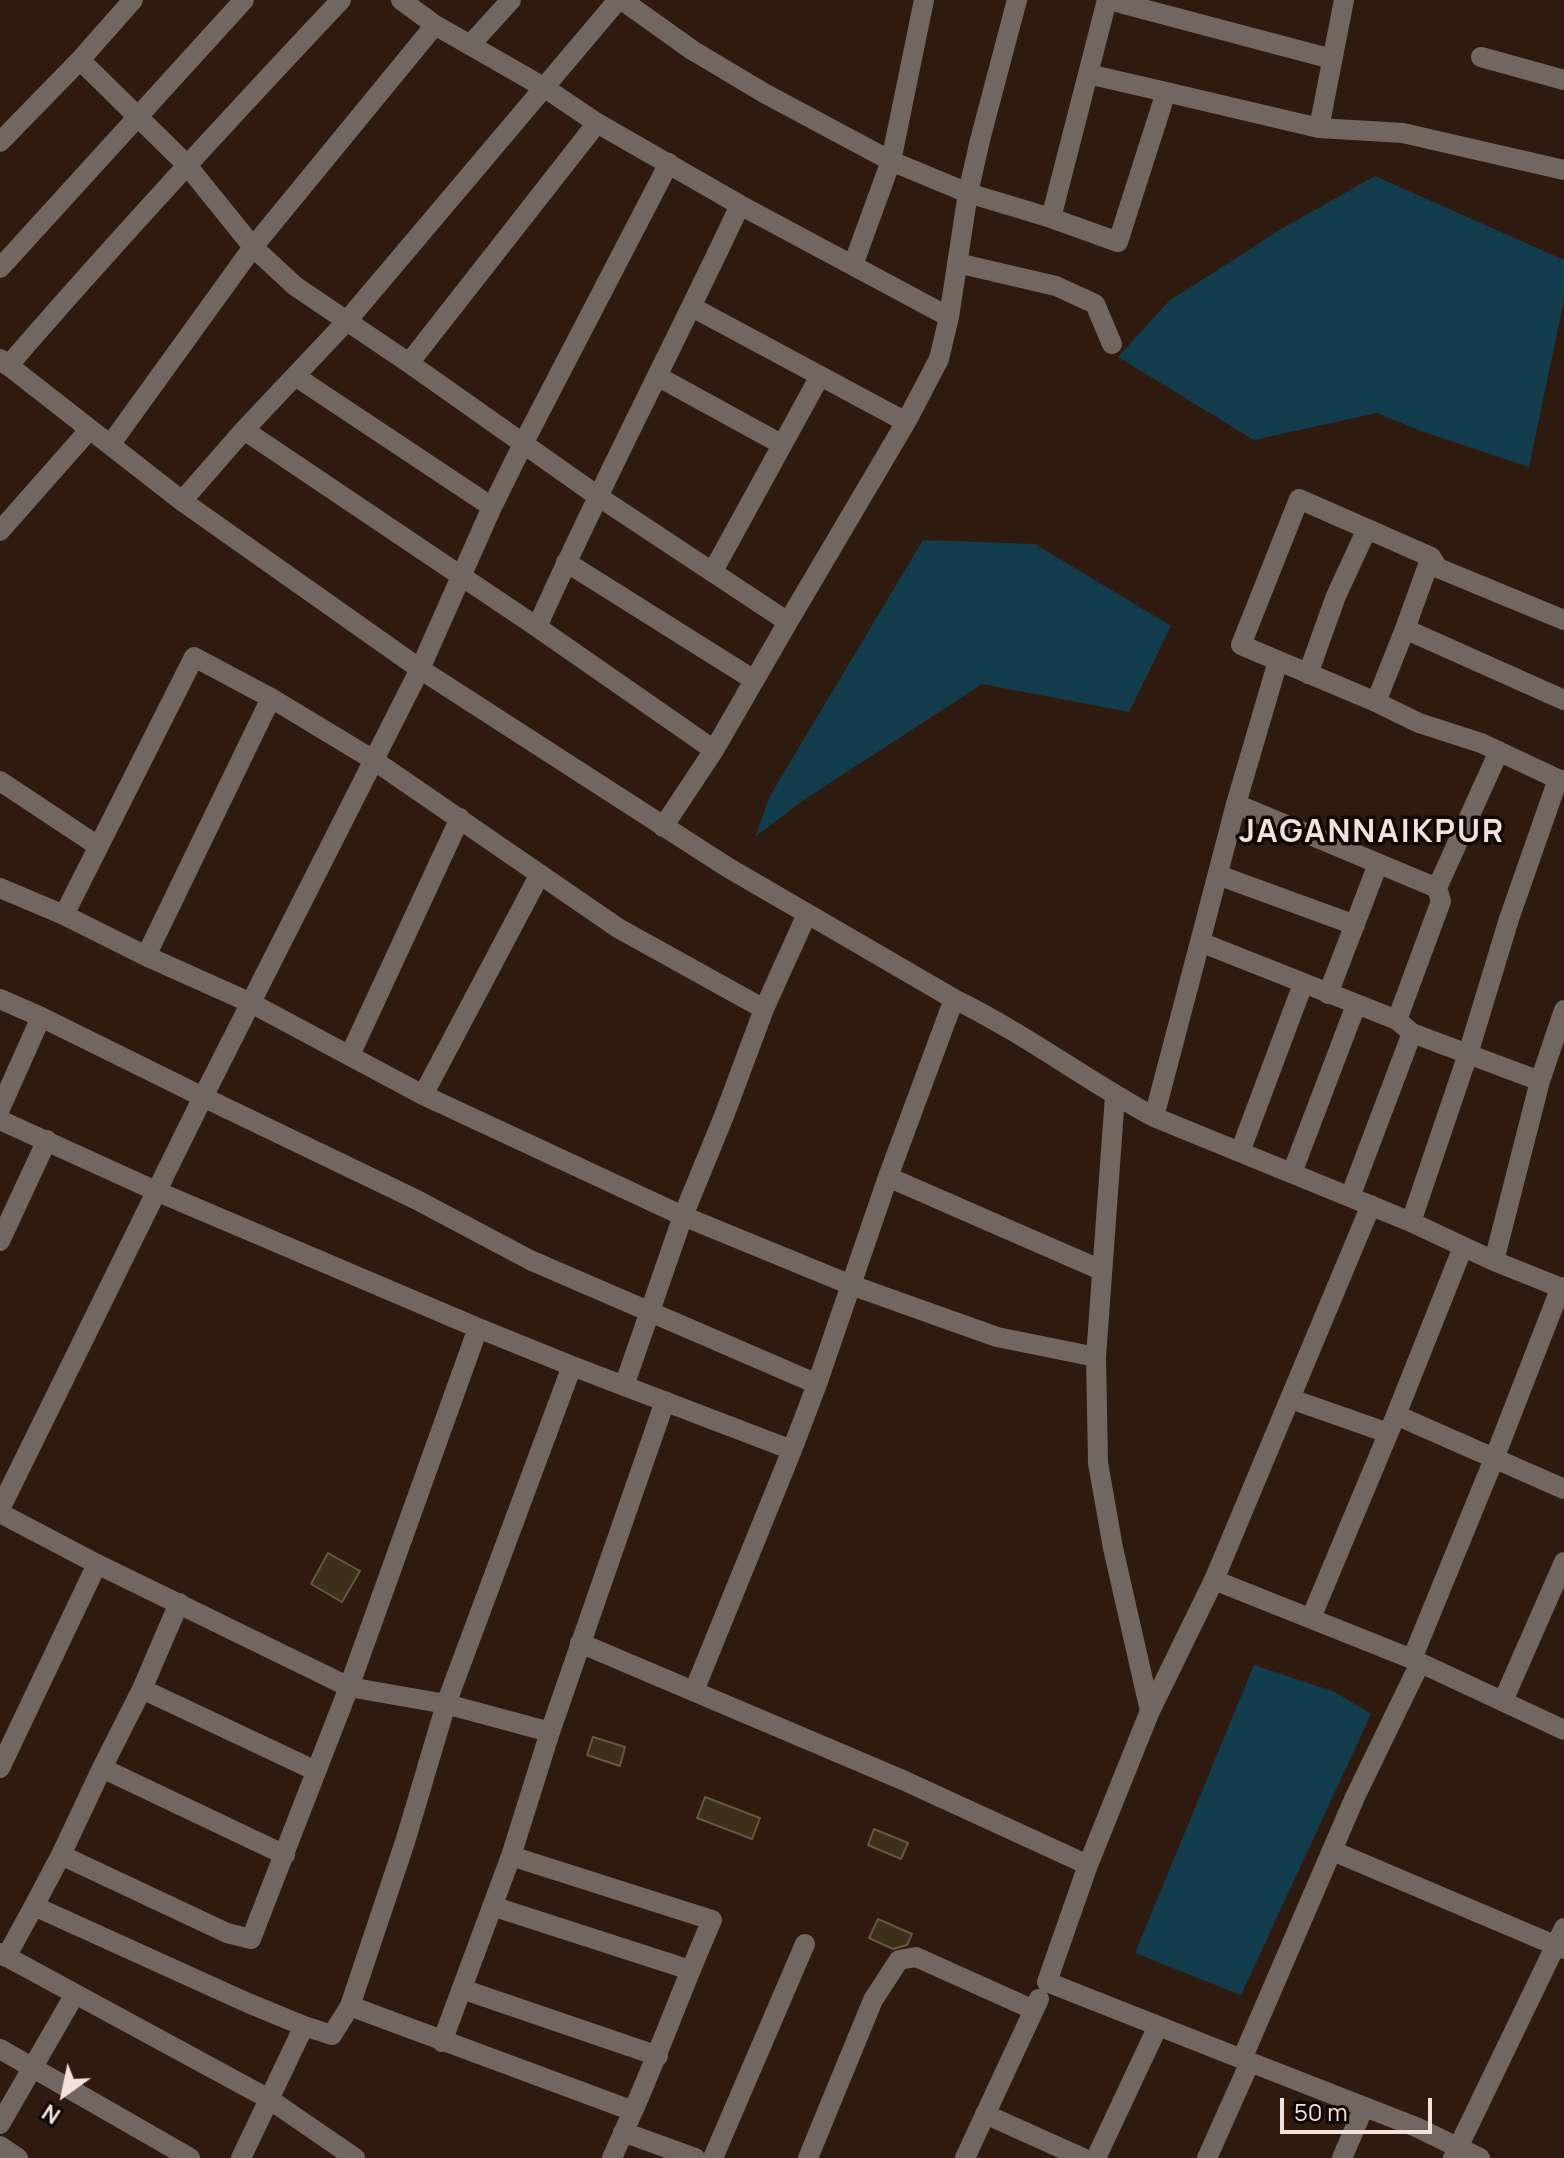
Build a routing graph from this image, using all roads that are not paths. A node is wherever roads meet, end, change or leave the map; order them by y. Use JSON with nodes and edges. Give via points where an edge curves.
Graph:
{"nodes":[{"id":1,"x":133,"y":0,"type":"edge"},
{"id":2,"x":244,"y":0,"type":"edge"},
{"id":3,"x":341,"y":0,"type":"edge"},
{"id":4,"x":401,"y":0,"type":"edge"},
{"id":5,"x":511,"y":0,"type":"edge"},
{"id":6,"x":620,"y":0,"type":"edge"},
{"id":7,"x":924,"y":0,"type":"edge"},
{"id":8,"x":1017,"y":0,"type":"edge"},
{"id":9,"x":1108,"y":0,"type":"edge"},
{"id":10,"x":1344,"y":0,"type":"edge"},
{"id":11,"x":435,"y":25,"type":"junction"},
{"id":12,"x":471,"y":44,"type":"junction"},
{"id":13,"x":1481,"y":57,"type":"dead end"},
{"id":14,"x":1332,"y":59,"type":"junction"},
{"id":15,"x":80,"y":60,"type":"junction"},
{"id":16,"x":1088,"y":74,"type":"junction"},
{"id":17,"x":1564,"y":80,"type":"edge"},
{"id":18,"x":545,"y":88,"type":"junction"},
{"id":19,"x":1166,"y":92,"type":"junction"},
{"id":20,"x":138,"y":118,"type":"junction"},
{"id":21,"x":597,"y":123,"type":"junction"},
{"id":22,"x":1319,"y":128,"type":"junction"},
{"id":23,"x":0,"y":142,"type":"edge"},
{"id":24,"x":891,"y":161,"type":"junction"},
{"id":25,"x":669,"y":163,"type":"junction"},
{"id":26,"x":186,"y":164,"type":"junction"},
{"id":27,"x":1564,"y":170,"type":"edge"},
{"id":28,"x":968,"y":193,"type":"junction"},
{"id":29,"x":740,"y":205,"type":"junction"},
{"id":30,"x":1051,"y":218,"type":"junction"},
{"id":31,"x":253,"y":247,"type":"junction"},
{"id":32,"x":957,"y":263,"type":"junction"},
{"id":33,"x":853,"y":265,"type":"junction"},
{"id":34,"x":0,"y":268,"type":"edge"},
{"id":35,"x":692,"y":307,"type":"junction"},
{"id":36,"x":949,"y":317,"type":"junction"},
{"id":37,"x":346,"y":322,"type":"junction"},
{"id":38,"x":1112,"y":344,"type":"dead end"},
{"id":39,"x":4,"y":362,"type":"edge"},
{"id":40,"x":409,"y":363,"type":"junction"},
{"id":41,"x":295,"y":376,"type":"junction"},
{"id":42,"x":657,"y":376,"type":"junction"},
{"id":43,"x":820,"y":376,"type":"junction"},
{"id":44,"x":906,"y":422,"type":"junction"},
{"id":45,"x":90,"y":429,"type":"junction"},
{"id":46,"x":244,"y":430,"type":"junction"},
{"id":47,"x":523,"y":444,"type":"junction"},
{"id":48,"x":781,"y":444,"type":"junction"},
{"id":49,"x":110,"y":445,"type":"junction"},
{"id":50,"x":599,"y":497,"type":"junction"},
{"id":51,"x":182,"y":501,"type":"junction"},
{"id":52,"x":492,"y":507,"type":"junction"},
{"id":53,"x":1367,"y":529,"type":"junction"},
{"id":54,"x":0,"y":531,"type":"edge"},
{"id":55,"x":1431,"y":557,"type":"junction"},
{"id":56,"x":566,"y":562,"type":"junction"},
{"id":57,"x":713,"y":571,"type":"junction"},
{"id":58,"x":461,"y":575,"type":"junction"},
{"id":59,"x":1564,"y":620,"type":"edge"},
{"id":60,"x":788,"y":622,"type":"junction"},
{"id":61,"x":537,"y":627,"type":"junction"},
{"id":62,"x":1405,"y":629,"type":"junction"},
{"id":63,"x":1278,"y":661,"type":"junction"},
{"id":64,"x":420,"y":669,"type":"junction"},
{"id":65,"x":1308,"y":674,"type":"junction"},
{"id":66,"x":754,"y":680,"type":"junction"},
{"id":67,"x":271,"y":698,"type":"junction"},
{"id":68,"x":1564,"y":700,"type":"edge"},
{"id":69,"x":1376,"y":702,"type":"junction"},
{"id":70,"x":714,"y":750,"type":"junction"},
{"id":71,"x":1499,"y":751,"type":"junction"},
{"id":72,"x":372,"y":759,"type":"junction"},
{"id":73,"x":1561,"y":780,"type":"edge"},
{"id":74,"x":0,"y":781,"type":"edge"},
{"id":75,"x":1236,"y":804,"type":"junction"},
{"id":76,"x":460,"y":818,"type":"junction"},
{"id":77,"x":663,"y":827,"type":"junction"},
{"id":78,"x":98,"y":846,"type":"junction"},
{"id":79,"x":1378,"y":864,"type":"junction"},
{"id":80,"x":540,"y":874,"type":"junction"},
{"id":81,"x":1218,"y":875,"type":"junction"},
{"id":82,"x":0,"y":888,"type":"edge"},
{"id":83,"x":1437,"y":888,"type":"junction"},
{"id":84,"x":807,"y":914,"type":"junction"},
{"id":85,"x":64,"y":915,"type":"junction"},
{"id":86,"x":1355,"y":925,"type":"junction"},
{"id":87,"x":1200,"y":942,"type":"junction"},
{"id":88,"x":146,"y":956,"type":"junction"},
{"id":89,"x":1303,"y":984,"type":"junction"},
{"id":90,"x":1328,"y":994,"type":"junction"},
{"id":91,"x":0,"y":999,"type":"edge"},
{"id":92,"x":954,"y":999,"type":"junction"},
{"id":93,"x":251,"y":1003,"type":"junction"},
{"id":94,"x":1356,"y":1005,"type":"junction"},
{"id":95,"x":764,"y":1009,"type":"junction"},
{"id":96,"x":1564,"y":1010,"type":"edge"},
{"id":97,"x":41,"y":1017,"type":"junction"},
{"id":98,"x":1404,"y":1027,"type":"junction"},
{"id":99,"x":1468,"y":1054,"type":"junction"},
{"id":100,"x":350,"y":1055,"type":"junction"},
{"id":101,"x":1540,"y":1081,"type":"junction"},
{"id":102,"x":423,"y":1095,"type":"junction"},
{"id":103,"x":1115,"y":1096,"type":"junction"},
{"id":104,"x":203,"y":1097,"type":"junction"},
{"id":105,"x":0,"y":1109,"type":"edge"},
{"id":106,"x":1154,"y":1117,"type":"junction"},
{"id":107,"x":0,"y":1120,"type":"edge"},
{"id":108,"x":47,"y":1140,"type":"junction"},
{"id":109,"x":1240,"y":1152,"type":"junction"},
{"id":110,"x":1292,"y":1173,"type":"junction"},
{"id":111,"x":888,"y":1177,"type":"junction"},
{"id":112,"x":156,"y":1191,"type":"junction"},
{"id":113,"x":1350,"y":1197,"type":"junction"},
{"id":114,"x":1371,"y":1205,"type":"junction"},
{"id":115,"x":683,"y":1216,"type":"junction"},
{"id":116,"x":1411,"y":1222,"type":"junction"},
{"id":117,"x":0,"y":1241,"type":"edge"},
{"id":118,"x":1463,"y":1247,"type":"junction"},
{"id":119,"x":1494,"y":1261,"type":"junction"},
{"id":120,"x":1101,"y":1270,"type":"junction"},
{"id":121,"x":851,"y":1285,"type":"junction"},
{"id":122,"x":1562,"y":1288,"type":"edge"},
{"id":123,"x":650,"y":1313,"type":"junction"},
{"id":124,"x":478,"y":1328,"type":"junction"},
{"id":125,"x":1096,"y":1357,"type":"junction"},
{"id":126,"x":572,"y":1366,"type":"junction"},
{"id":127,"x":817,"y":1384,"type":"junction"},
{"id":128,"x":624,"y":1386,"type":"junction"},
{"id":129,"x":1291,"y":1399,"type":"junction"},
{"id":130,"x":665,"y":1401,"type":"junction"},
{"id":131,"x":1392,"y":1424,"type":"junction"},
{"id":132,"x":792,"y":1450,"type":"junction"},
{"id":133,"x":1494,"y":1459,"type":"junction"},
{"id":134,"x":1564,"y":1489,"type":"edge"},
{"id":135,"x":0,"y":1511,"type":"edge"},
{"id":136,"x":1564,"y":1562,"type":"edge"},
{"id":137,"x":97,"y":1564,"type":"junction"},
{"id":138,"x":1214,"y":1580,"type":"junction"},
{"id":139,"x":179,"y":1603,"type":"junction"},
{"id":140,"x":1311,"y":1618,"type":"junction"},
{"id":141,"x":580,"y":1643,"type":"junction"},
{"id":142,"x":1416,"y":1661,"type":"junction"},
{"id":143,"x":349,"y":1687,"type":"junction"},
{"id":144,"x":142,"y":1689,"type":"junction"},
{"id":145,"x":694,"y":1691,"type":"junction"},
{"id":146,"x":1503,"y":1701,"type":"junction"},
{"id":147,"x":446,"y":1704,"type":"junction"},
{"id":148,"x":1150,"y":1711,"type":"junction"},
{"id":149,"x":1564,"y":1730,"type":"edge"},
{"id":150,"x":550,"y":1732,"type":"junction"},
{"id":151,"x":0,"y":1768,"type":"edge"},
{"id":152,"x":102,"y":1768,"type":"junction"},
{"id":153,"x":316,"y":1771,"type":"junction"},
{"id":154,"x":1333,"y":1851,"type":"junction"},
{"id":155,"x":61,"y":1855,"type":"junction"},
{"id":156,"x":285,"y":1855,"type":"junction"},
{"id":157,"x":511,"y":1856,"type":"junction"},
{"id":158,"x":1088,"y":1865,"type":"junction"},
{"id":159,"x":34,"y":1906,"type":"junction"},
{"id":160,"x":492,"y":1906,"type":"junction"},
{"id":161,"x":1561,"y":1941,"type":"edge"},
{"id":162,"x":805,"y":1944,"type":"dead end"},
{"id":163,"x":3,"y":1955,"type":"edge"},
{"id":164,"x":690,"y":1970,"type":"junction"},
{"id":165,"x":1047,"y":1982,"type":"junction"},
{"id":166,"x":462,"y":1989,"type":"junction"},
{"id":167,"x":75,"y":1994,"type":"junction"},
{"id":168,"x":350,"y":2006,"type":"junction"},
{"id":169,"x":1034,"y":2010,"type":"junction"},
{"id":170,"x":304,"y":2026,"type":"junction"},
{"id":171,"x":1158,"y":2026,"type":"junction"},
{"id":172,"x":442,"y":2042,"type":"junction"},
{"id":173,"x":0,"y":2049,"type":"edge"},
{"id":174,"x":658,"y":2056,"type":"junction"},
{"id":175,"x":1246,"y":2061,"type":"junction"},
{"id":176,"x":32,"y":2067,"type":"junction"},
{"id":177,"x":269,"y":2099,"type":"junction"},
{"id":178,"x":1364,"y":2107,"type":"junction"},
{"id":179,"x":633,"y":2111,"type":"junction"},
{"id":180,"x":985,"y":2114,"type":"junction"},
{"id":181,"x":0,"y":2124,"type":"edge"},
{"id":182,"x":623,"y":2132,"type":"junction"},
{"id":183,"x":0,"y":2146,"type":"edge"},
{"id":184,"x":1456,"y":2153,"type":"edge"},
{"id":185,"x":18,"y":2158,"type":"edge"},
{"id":186,"x":190,"y":2158,"type":"edge"},
{"id":187,"x":241,"y":2158,"type":"edge"},
{"id":188,"x":355,"y":2158,"type":"edge"},
{"id":189,"x":612,"y":2158,"type":"edge"},
{"id":190,"x":695,"y":2158,"type":"edge"},
{"id":191,"x":713,"y":2158,"type":"edge"},
{"id":192,"x":808,"y":2158,"type":"edge"},
{"id":193,"x":965,"y":2158,"type":"edge"},
{"id":194,"x":1083,"y":2158,"type":"edge"},
{"id":195,"x":1096,"y":2158,"type":"edge"},
{"id":196,"x":1207,"y":2158,"type":"edge"},
{"id":197,"x":1342,"y":2158,"type":"edge"},
{"id":198,"x":1480,"y":2158,"type":"edge"}],
"edges":[{"from":1,"to":15,"type":"street"},
{"from":2,"to":20,"type":"street"},
{"from":3,"to":26,"type":"street"},
{"from":4,"to":11,"type":"street"},
{"from":5,"to":12,"type":"street"},
{"from":6,"to":18,"type":"street"},
{"from":6,"to":24,"type":"street","via":[[764,93]]},
{"from":7,"to":24,"type":"street"},
{"from":8,"to":28,"type":"street"},
{"from":9,"to":14,"type":"street"},
{"from":9,"to":16,"type":"street"},
{"from":10,"to":14,"type":"street"},
{"from":11,"to":12,"type":"street"},
{"from":11,"to":31,"type":"street"},
{"from":12,"to":18,"type":"street"},
{"from":13,"to":17,"type":"street"},
{"from":14,"to":22,"type":"street"},
{"from":15,"to":20,"type":"street"},
{"from":15,"to":23,"type":"street"},
{"from":16,"to":19,"type":"street"},
{"from":16,"to":30,"type":"street"},
{"from":18,"to":21,"type":"street"},
{"from":18,"to":37,"type":"street"},
{"from":19,"to":22,"type":"street"},
{"from":19,"to":30,"type":"street","via":[[1118,242]]},
{"from":20,"to":26,"type":"street"},
{"from":20,"to":34,"type":"street"},
{"from":21,"to":25,"type":"street"},
{"from":21,"to":40,"type":"street"},
{"from":22,"to":27,"type":"street","via":[[1403,133]]},
{"from":24,"to":28,"type":"street"},
{"from":24,"to":33,"type":"street"},
{"from":25,"to":29,"type":"street"},
{"from":25,"to":47,"type":"street"},
{"from":26,"to":31,"type":"street"},
{"from":26,"to":39,"type":"street"},
{"from":28,"to":30,"type":"street"},
{"from":28,"to":32,"type":"street"},
{"from":29,"to":33,"type":"street"},
{"from":29,"to":35,"type":"street"},
{"from":31,"to":37,"type":"street"},
{"from":31,"to":49,"type":"street"},
{"from":32,"to":36,"type":"street"},
{"from":32,"to":38,"type":"street","via":[[1056,286],[1095,304]]},
{"from":33,"to":36,"type":"street"},
{"from":35,"to":42,"type":"street"},
{"from":35,"to":43,"type":"street"},
{"from":36,"to":44,"type":"street","via":[[939,359]]},
{"from":37,"to":40,"type":"street"},
{"from":37,"to":41,"type":"street"},
{"from":39,"to":45,"type":"street"},
{"from":40,"to":47,"type":"street"},
{"from":41,"to":46,"type":"street"},
{"from":41,"to":52,"type":"street"},
{"from":42,"to":48,"type":"street"},
{"from":42,"to":50,"type":"street"},
{"from":43,"to":44,"type":"street"},
{"from":43,"to":48,"type":"street"},
{"from":44,"to":60,"type":"street"},
{"from":45,"to":49,"type":"street"},
{"from":45,"to":54,"type":"street"},
{"from":46,"to":51,"type":"street"},
{"from":46,"to":58,"type":"street"},
{"from":47,"to":50,"type":"street"},
{"from":47,"to":52,"type":"street"},
{"from":48,"to":57,"type":"street"},
{"from":49,"to":51,"type":"street"},
{"from":50,"to":56,"type":"street"},
{"from":50,"to":57,"type":"street"},
{"from":51,"to":64,"type":"street"},
{"from":52,"to":58,"type":"street"},
{"from":53,"to":55,"type":"street"},
{"from":53,"to":63,"type":"street","via":[[1299,499],[1241,645]]},
{"from":53,"to":65,"type":"street"},
{"from":55,"to":59,"type":"street","via":[[1438,568]]},
{"from":55,"to":62,"type":"street"},
{"from":56,"to":61,"type":"street"},
{"from":56,"to":66,"type":"street"},
{"from":57,"to":60,"type":"street"},
{"from":58,"to":61,"type":"street"},
{"from":58,"to":64,"type":"street"},
{"from":60,"to":66,"type":"street"},
{"from":61,"to":70,"type":"street"},
{"from":62,"to":68,"type":"street"},
{"from":62,"to":69,"type":"street"},
{"from":63,"to":65,"type":"street"},
{"from":63,"to":75,"type":"street"},
{"from":64,"to":72,"type":"street"},
{"from":64,"to":77,"type":"street"},
{"from":65,"to":69,"type":"street"},
{"from":66,"to":70,"type":"street"},
{"from":67,"to":72,"type":"street"},
{"from":67,"to":78,"type":"street","via":[[194,657]]},
{"from":67,"to":88,"type":"street"},
{"from":69,"to":71,"type":"street"},
{"from":70,"to":77,"type":"street"},
{"from":71,"to":73,"type":"street"},
{"from":71,"to":83,"type":"street"},
{"from":72,"to":76,"type":"street"},
{"from":72,"to":93,"type":"street"},
{"from":73,"to":99,"type":"street","via":[[1509,919]]},
{"from":74,"to":78,"type":"street"},
{"from":75,"to":79,"type":"street"},
{"from":75,"to":81,"type":"street"},
{"from":76,"to":80,"type":"street"},
{"from":76,"to":100,"type":"street"},
{"from":77,"to":84,"type":"street"},
{"from":78,"to":85,"type":"street"},
{"from":79,"to":83,"type":"street"},
{"from":79,"to":86,"type":"street"},
{"from":80,"to":95,"type":"street","via":[[618,928]]},
{"from":80,"to":102,"type":"street"},
{"from":81,"to":86,"type":"street"},
{"from":81,"to":87,"type":"street"},
{"from":82,"to":85,"type":"street"},
{"from":83,"to":98,"type":"street","via":[[1441,901]]},
{"from":84,"to":92,"type":"street"},
{"from":84,"to":95,"type":"street"},
{"from":85,"to":88,"type":"street"},
{"from":86,"to":90,"type":"street"},
{"from":87,"to":89,"type":"street"},
{"from":87,"to":106,"type":"street"},
{"from":88,"to":93,"type":"street"},
{"from":89,"to":90,"type":"street"},
{"from":89,"to":109,"type":"street"},
{"from":90,"to":94,"type":"street"},
{"from":91,"to":97,"type":"street"},
{"from":92,"to":103,"type":"street"},
{"from":92,"to":111,"type":"street"},
{"from":93,"to":100,"type":"street"},
{"from":93,"to":104,"type":"street"},
{"from":94,"to":98,"type":"street"},
{"from":94,"to":110,"type":"street"},
{"from":95,"to":115,"type":"street"},
{"from":96,"to":101,"type":"street"},
{"from":97,"to":104,"type":"street"},
{"from":97,"to":105,"type":"street"},
{"from":98,"to":99,"type":"street"},
{"from":98,"to":113,"type":"street"},
{"from":99,"to":101,"type":"street"},
{"from":99,"to":116,"type":"street"},
{"from":100,"to":102,"type":"street"},
{"from":101,"to":119,"type":"street"},
{"from":102,"to":115,"type":"street"},
{"from":103,"to":106,"type":"street"},
{"from":103,"to":120,"type":"street"},
{"from":104,"to":112,"type":"street"},
{"from":104,"to":123,"type":"street","via":[[530,1260]]},
{"from":106,"to":109,"type":"street"},
{"from":107,"to":108,"type":"street"},
{"from":108,"to":112,"type":"street"},
{"from":108,"to":117,"type":"street"},
{"from":109,"to":110,"type":"street"},
{"from":110,"to":113,"type":"street"},
{"from":111,"to":120,"type":"street"},
{"from":111,"to":121,"type":"street"},
{"from":112,"to":124,"type":"street"},
{"from":112,"to":135,"type":"street"},
{"from":113,"to":114,"type":"street"},
{"from":114,"to":116,"type":"street"},
{"from":114,"to":129,"type":"street"},
{"from":115,"to":121,"type":"street"},
{"from":115,"to":123,"type":"street"},
{"from":116,"to":118,"type":"street"},
{"from":118,"to":119,"type":"street"},
{"from":118,"to":131,"type":"street"},
{"from":119,"to":122,"type":"street"},
{"from":120,"to":125,"type":"street"},
{"from":121,"to":125,"type":"street","via":[[997,1337]]},
{"from":121,"to":127,"type":"street"},
{"from":122,"to":133,"type":"street"},
{"from":123,"to":127,"type":"street"},
{"from":123,"to":128,"type":"street"},
{"from":124,"to":126,"type":"street"},
{"from":124,"to":143,"type":"street"},
{"from":125,"to":148,"type":"street","via":[[1098,1463]]},
{"from":126,"to":128,"type":"street"},
{"from":126,"to":147,"type":"street"},
{"from":127,"to":132,"type":"street"},
{"from":128,"to":130,"type":"street"},
{"from":129,"to":131,"type":"street"},
{"from":129,"to":138,"type":"street"},
{"from":130,"to":132,"type":"street"},
{"from":130,"to":141,"type":"street"},
{"from":131,"to":133,"type":"street"},
{"from":131,"to":140,"type":"street"},
{"from":132,"to":145,"type":"street"},
{"from":133,"to":134,"type":"street"},
{"from":133,"to":142,"type":"street"},
{"from":135,"to":137,"type":"street"},
{"from":136,"to":146,"type":"street"},
{"from":137,"to":139,"type":"street"},
{"from":137,"to":151,"type":"street"},
{"from":138,"to":140,"type":"street"},
{"from":138,"to":148,"type":"street"},
{"from":139,"to":143,"type":"street"},
{"from":139,"to":144,"type":"street"},
{"from":140,"to":142,"type":"street"},
{"from":141,"to":145,"type":"street"},
{"from":141,"to":150,"type":"street"},
{"from":142,"to":146,"type":"street"},
{"from":142,"to":154,"type":"street"},
{"from":143,"to":147,"type":"street"},
{"from":143,"to":153,"type":"street"},
{"from":144,"to":152,"type":"street"},
{"from":144,"to":153,"type":"street"},
{"from":145,"to":158,"type":"street"},
{"from":146,"to":149,"type":"street"},
{"from":147,"to":150,"type":"street"},
{"from":147,"to":168,"type":"street"},
{"from":148,"to":158,"type":"street"},
{"from":150,"to":157,"type":"street"},
{"from":152,"to":155,"type":"street"},
{"from":152,"to":156,"type":"street"},
{"from":153,"to":156,"type":"street"},
{"from":154,"to":161,"type":"street"},
{"from":154,"to":175,"type":"street"},
{"from":155,"to":156,"type":"street","via":[[227,1933],[251,1939]]},
{"from":155,"to":159,"type":"street"},
{"from":157,"to":160,"type":"street"},
{"from":157,"to":164,"type":"street","via":[[712,1920]]},
{"from":158,"to":165,"type":"street"},
{"from":159,"to":163,"type":"street"},
{"from":159,"to":170,"type":"street"},
{"from":160,"to":164,"type":"street"},
{"from":160,"to":166,"type":"street"},
{"from":161,"to":184,"type":"street"},
{"from":162,"to":191,"type":"street"},
{"from":163,"to":167,"type":"street"},
{"from":164,"to":174,"type":"street"},
{"from":165,"to":169,"type":"street"},
{"from":165,"to":171,"type":"street"},
{"from":166,"to":172,"type":"street"},
{"from":166,"to":174,"type":"street"},
{"from":167,"to":176,"type":"street"},
{"from":167,"to":177,"type":"street"},
{"from":168,"to":170,"type":"street","via":[[332,2035]]},
{"from":168,"to":172,"type":"street"},
{"from":169,"to":180,"type":"street"},
{"from":169,"to":192,"type":"street","via":[[916,1957],[899,1960],[873,2000]]},
{"from":170,"to":177,"type":"street"},
{"from":171,"to":175,"type":"street"},
{"from":171,"to":195,"type":"street"},
{"from":172,"to":179,"type":"street"},
{"from":173,"to":176,"type":"street"},
{"from":174,"to":179,"type":"street"},
{"from":175,"to":178,"type":"street"},
{"from":175,"to":196,"type":"street"},
{"from":176,"to":181,"type":"street"},
{"from":176,"to":186,"type":"street"},
{"from":177,"to":187,"type":"street"},
{"from":177,"to":188,"type":"street"},
{"from":178,"to":184,"type":"street","via":[[1416,2127]]},
{"from":178,"to":197,"type":"street"},
{"from":179,"to":182,"type":"street"},
{"from":180,"to":193,"type":"street"},
{"from":180,"to":194,"type":"street"},
{"from":182,"to":189,"type":"street"},
{"from":182,"to":190,"type":"street"},
{"from":183,"to":185,"type":"street"},
{"from":184,"to":198,"type":"street"}]}
